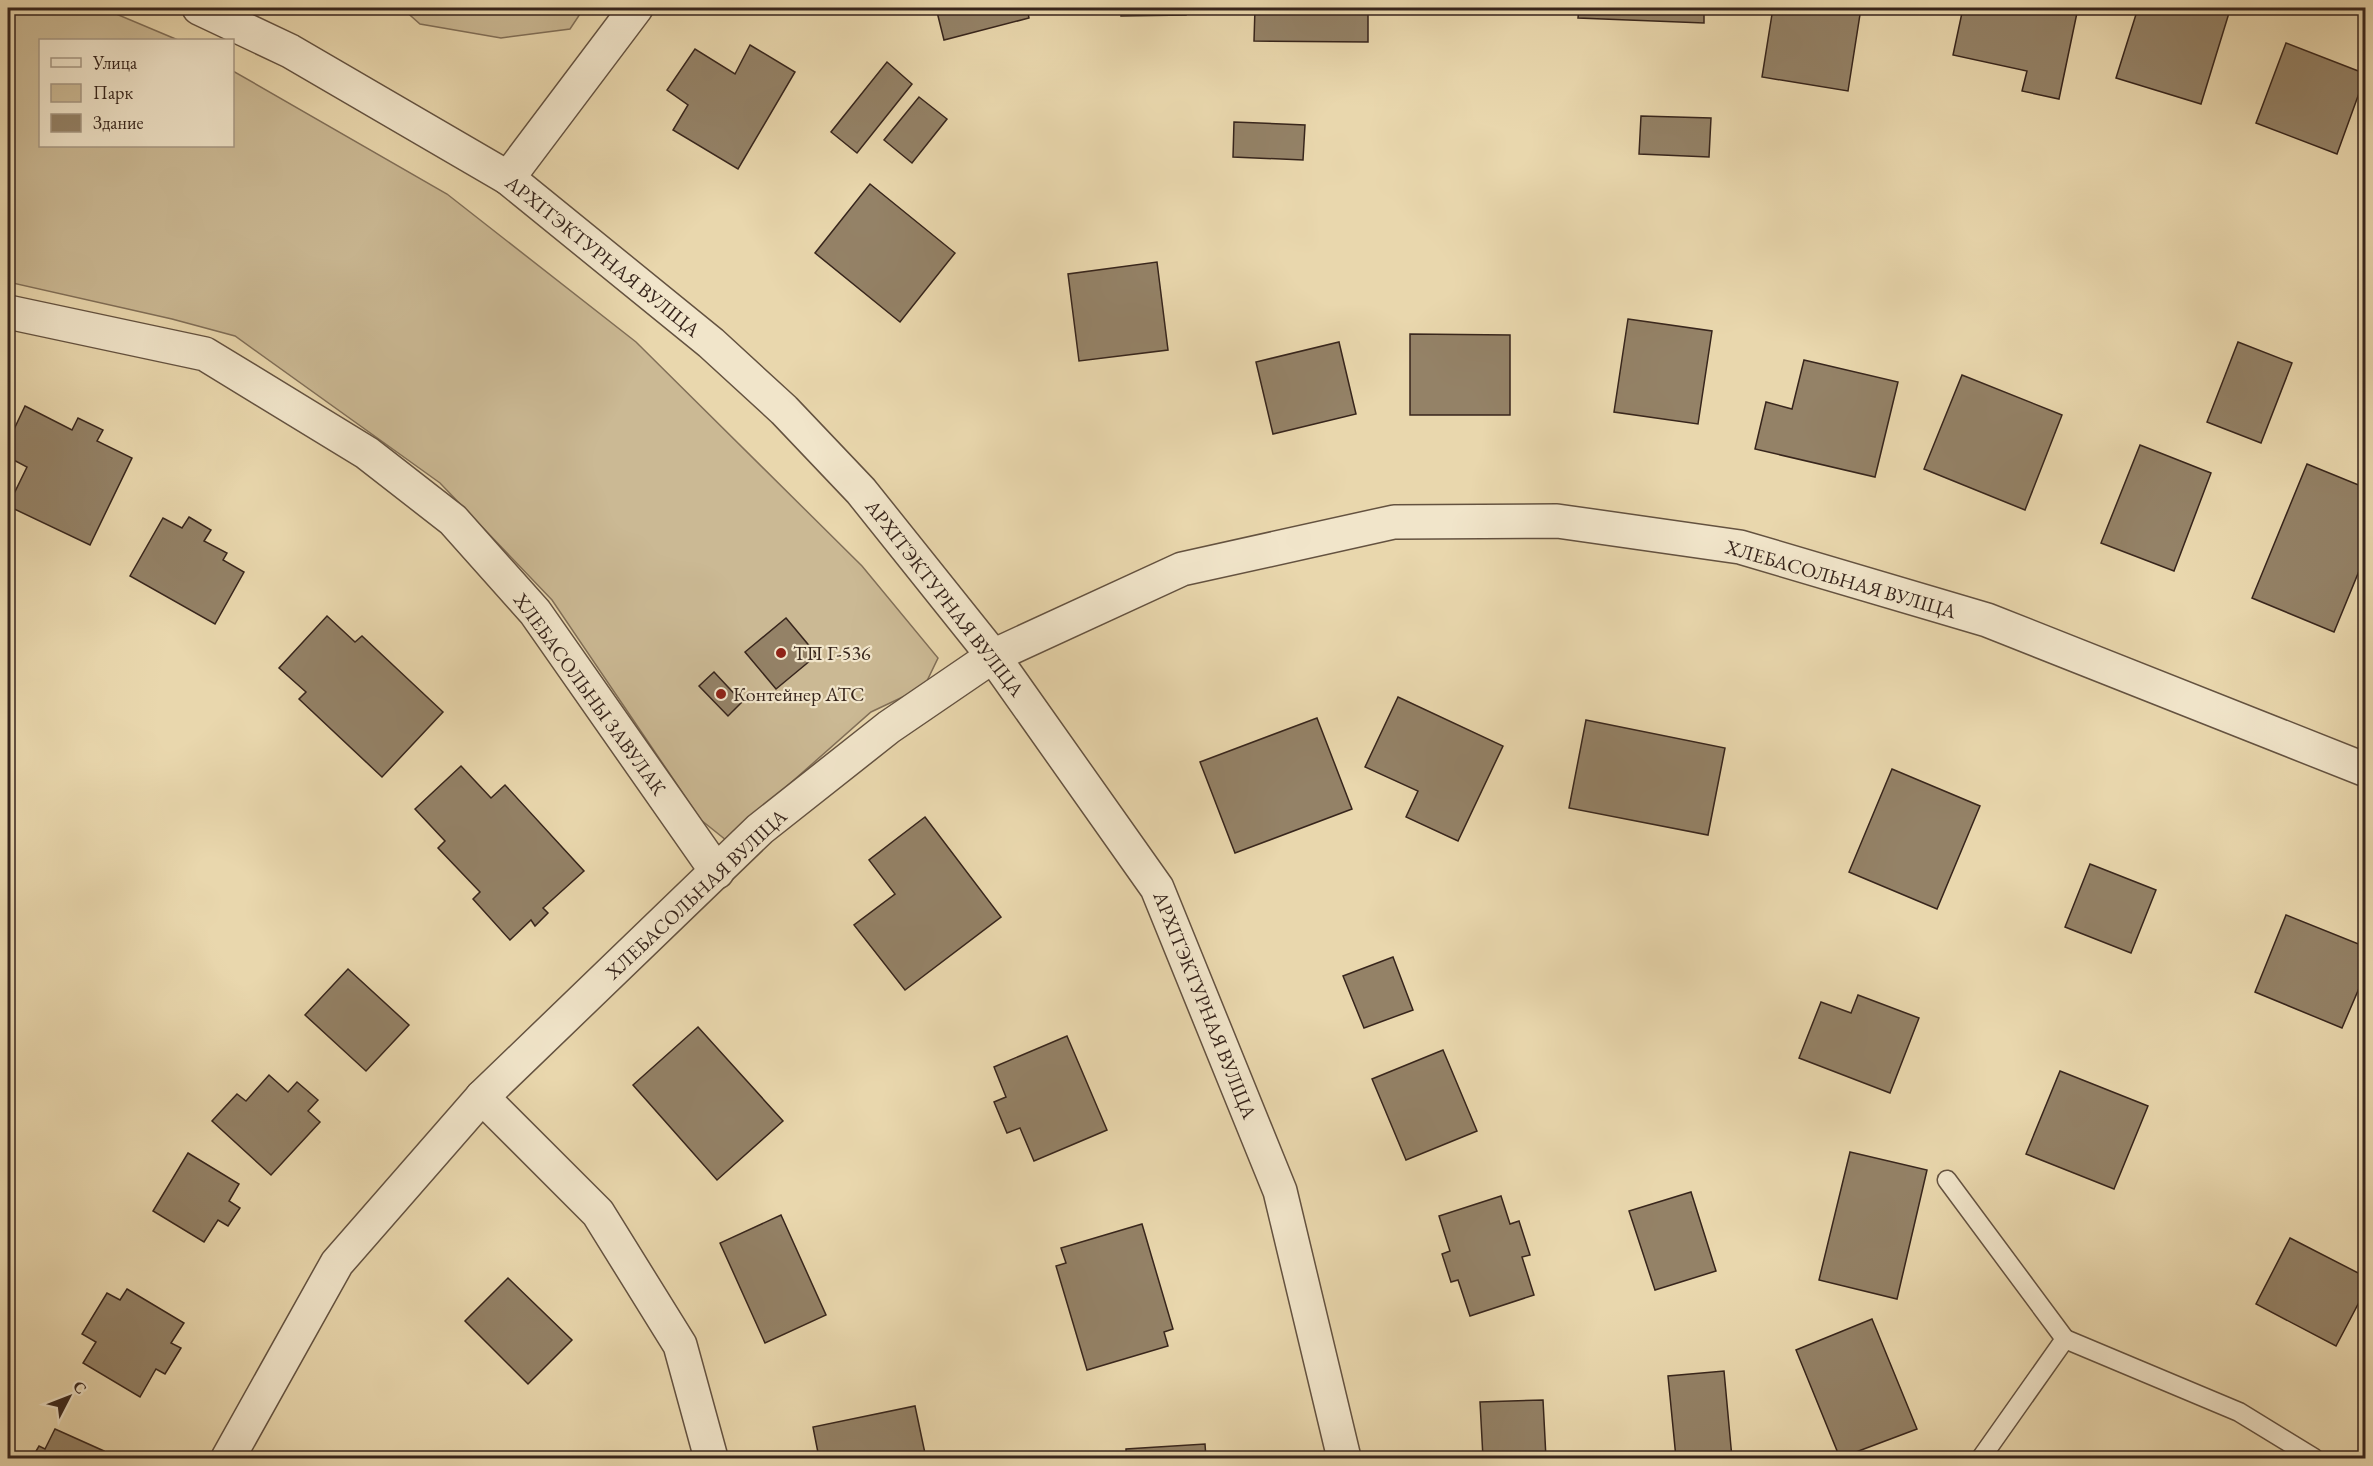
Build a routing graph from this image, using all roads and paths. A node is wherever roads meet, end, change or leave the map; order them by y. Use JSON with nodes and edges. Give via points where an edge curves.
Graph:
{"nodes":[{"id":1,"x":199,"y":8,"type":"edge"},
{"id":2,"x":636,"y":8,"type":"edge"},
{"id":3,"x":507,"y":178,"type":"junction"},
{"id":4,"x":8,"y":312,"type":"edge"},
{"id":5,"x":993,"y":656,"type":"junction"},
{"id":6,"x":2366,"y":770,"type":"edge"},
{"id":7,"x":717,"y":872,"type":"junction"},
{"id":8,"x":482,"y":1097,"type":"junction"},
{"id":9,"x":1947,"y":1180,"type":"dead end"},
{"id":10,"x":2065,"y":1340,"type":"junction"},
{"id":11,"x":228,"y":1458,"type":"edge"},
{"id":12,"x":711,"y":1458,"type":"edge"},
{"id":13,"x":1344,"y":1458,"type":"edge"},
{"id":14,"x":1981,"y":1458,"type":"edge"},
{"id":15,"x":2313,"y":1458,"type":"edge"}],
"edges":[{"from":1,"to":3,"type":"street","name":"АРХІТЭКТУРНАЯ ВУЛІЦА","via":[[290,51]]},
{"from":2,"to":3,"type":"street"},
{"from":3,"to":5,"type":"street","name":"АРХІТЭКТУРНАЯ ВУЛІЦА","via":[[711,343],[784,410],[861,491]]},
{"from":4,"to":7,"type":"street","name":"ХЛЕБАСОЛЬНЫ ЗАВУЛАК","via":[[206,354],[367,453],[453,520],[536,612]]},
{"from":5,"to":6,"type":"street","name":"ХЛЕБАСОЛЬНАЯ ВУЛІЦА","via":[[1182,569],[1394,522],[1557,521],[1740,547],[1987,620]]},
{"from":5,"to":7,"type":"street","name":"ХЛЕБАСОЛЬНАЯ ВУЛІЦА","via":[[889,727],[760,829]]},
{"from":5,"to":13,"type":"street","name":"АРХІТЭКТУРНАЯ ВУЛІЦА","via":[[1157,888],[1280,1191]]},
{"from":7,"to":8,"type":"street","name":"ХЛЕБАСОЛЬНАЯ ВУЛІЦА"},
{"from":8,"to":11,"type":"street","name":"ХЛЕБАСОЛЬНАЯ ВУЛІЦА","via":[[337,1263]]},
{"from":8,"to":12,"type":"street","via":[[598,1213],[680,1346]]},
{"from":9,"to":10,"type":"lane"},
{"from":10,"to":14,"type":"lane"},
{"from":10,"to":15,"type":"lane","via":[[2240,1412]]}]}
